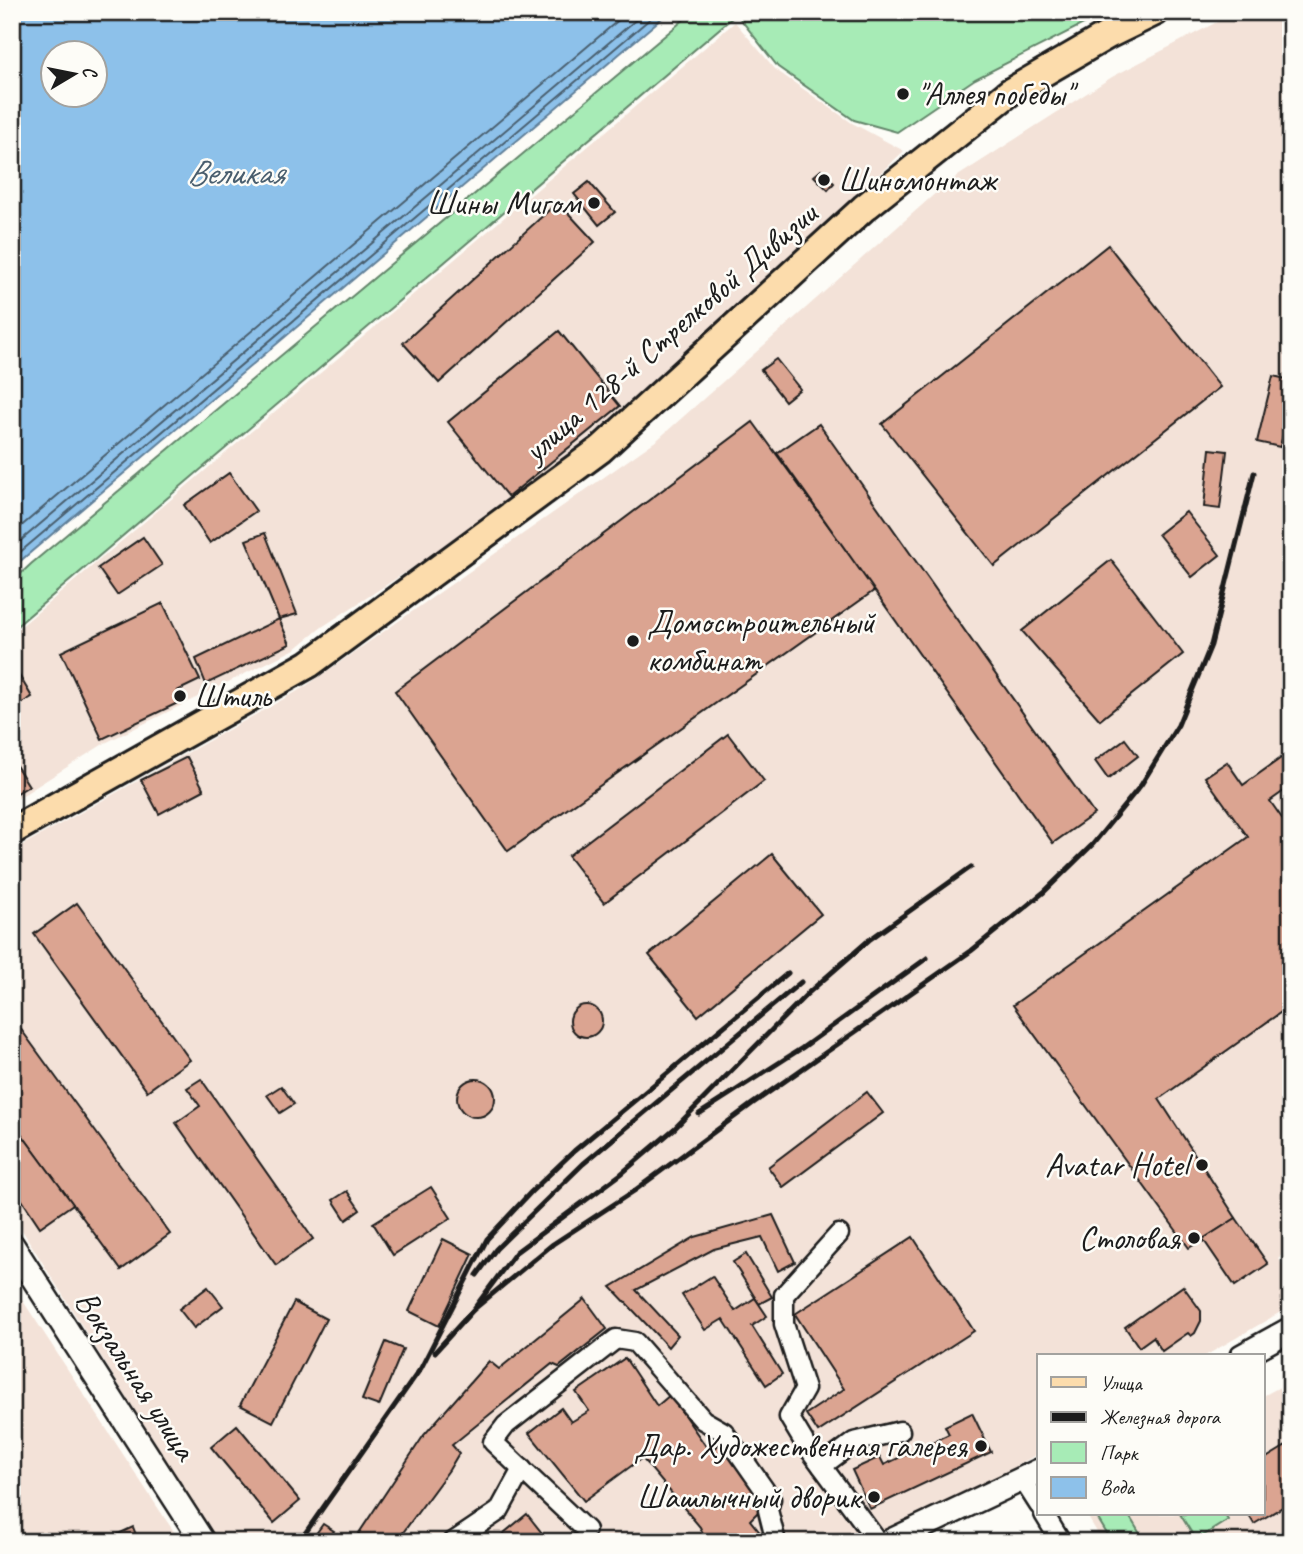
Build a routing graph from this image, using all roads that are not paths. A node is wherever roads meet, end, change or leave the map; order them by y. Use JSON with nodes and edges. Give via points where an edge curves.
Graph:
{"nodes":[{"id":1,"x":1155,"y":12,"type":"edge"},
{"id":2,"x":12,"y":831,"type":"edge"},
{"id":3,"x":839,"y":1234,"type":"dead end"},
{"id":4,"x":12,"y":1245,"type":"edge"},
{"id":5,"x":1291,"y":1329,"type":"edge"},
{"id":6,"x":1246,"y":1354,"type":"edge"},
{"id":7,"x":900,"y":1431,"type":"dead end"},
{"id":8,"x":822,"y":1466,"type":"junction"},
{"id":9,"x":522,"y":1469,"type":"junction"},
{"id":10,"x":1031,"y":1476,"type":"edge"},
{"id":11,"x":1037,"y":1498,"type":"edge"},
{"id":12,"x":1045,"y":1516,"type":"edge"},
{"id":13,"x":586,"y":1530,"type":"dead end"},
{"id":14,"x":203,"y":1542,"type":"edge"},
{"id":15,"x":453,"y":1542,"type":"edge"},
{"id":16,"x":776,"y":1542,"type":"edge"},
{"id":17,"x":878,"y":1542,"type":"edge"},
{"id":18,"x":889,"y":1542,"type":"edge"},
{"id":19,"x":1061,"y":1542,"type":"edge"}],
"edges":[{"from":1,"to":2,"type":"main road","name":"улица 128-й Стрелковой Дивизии","via":[[1010,92],[864,208],[601,449],[309,664]]},
{"from":3,"to":8,"type":"street","via":[[784,1295],[784,1324],[805,1389],[789,1417]]},
{"from":4,"to":14,"type":"main road","name":"Вокзальная улица"},
{"from":5,"to":6,"type":"main road"},
{"from":7,"to":8,"type":"street","via":[[854,1442]]},
{"from":8,"to":17,"type":"street"},
{"from":9,"to":13,"type":"street"},
{"from":9,"to":15,"type":"street","via":[[499,1511]]},
{"from":9,"to":16,"type":"street","via":[[493,1442],[506,1425],[616,1339],[635,1342],[703,1420],[724,1432],[771,1499],[768,1510]]},
{"from":10,"to":11,"type":"street"},
{"from":10,"to":18,"type":"main road"},
{"from":12,"to":19,"type":"street"}]}
